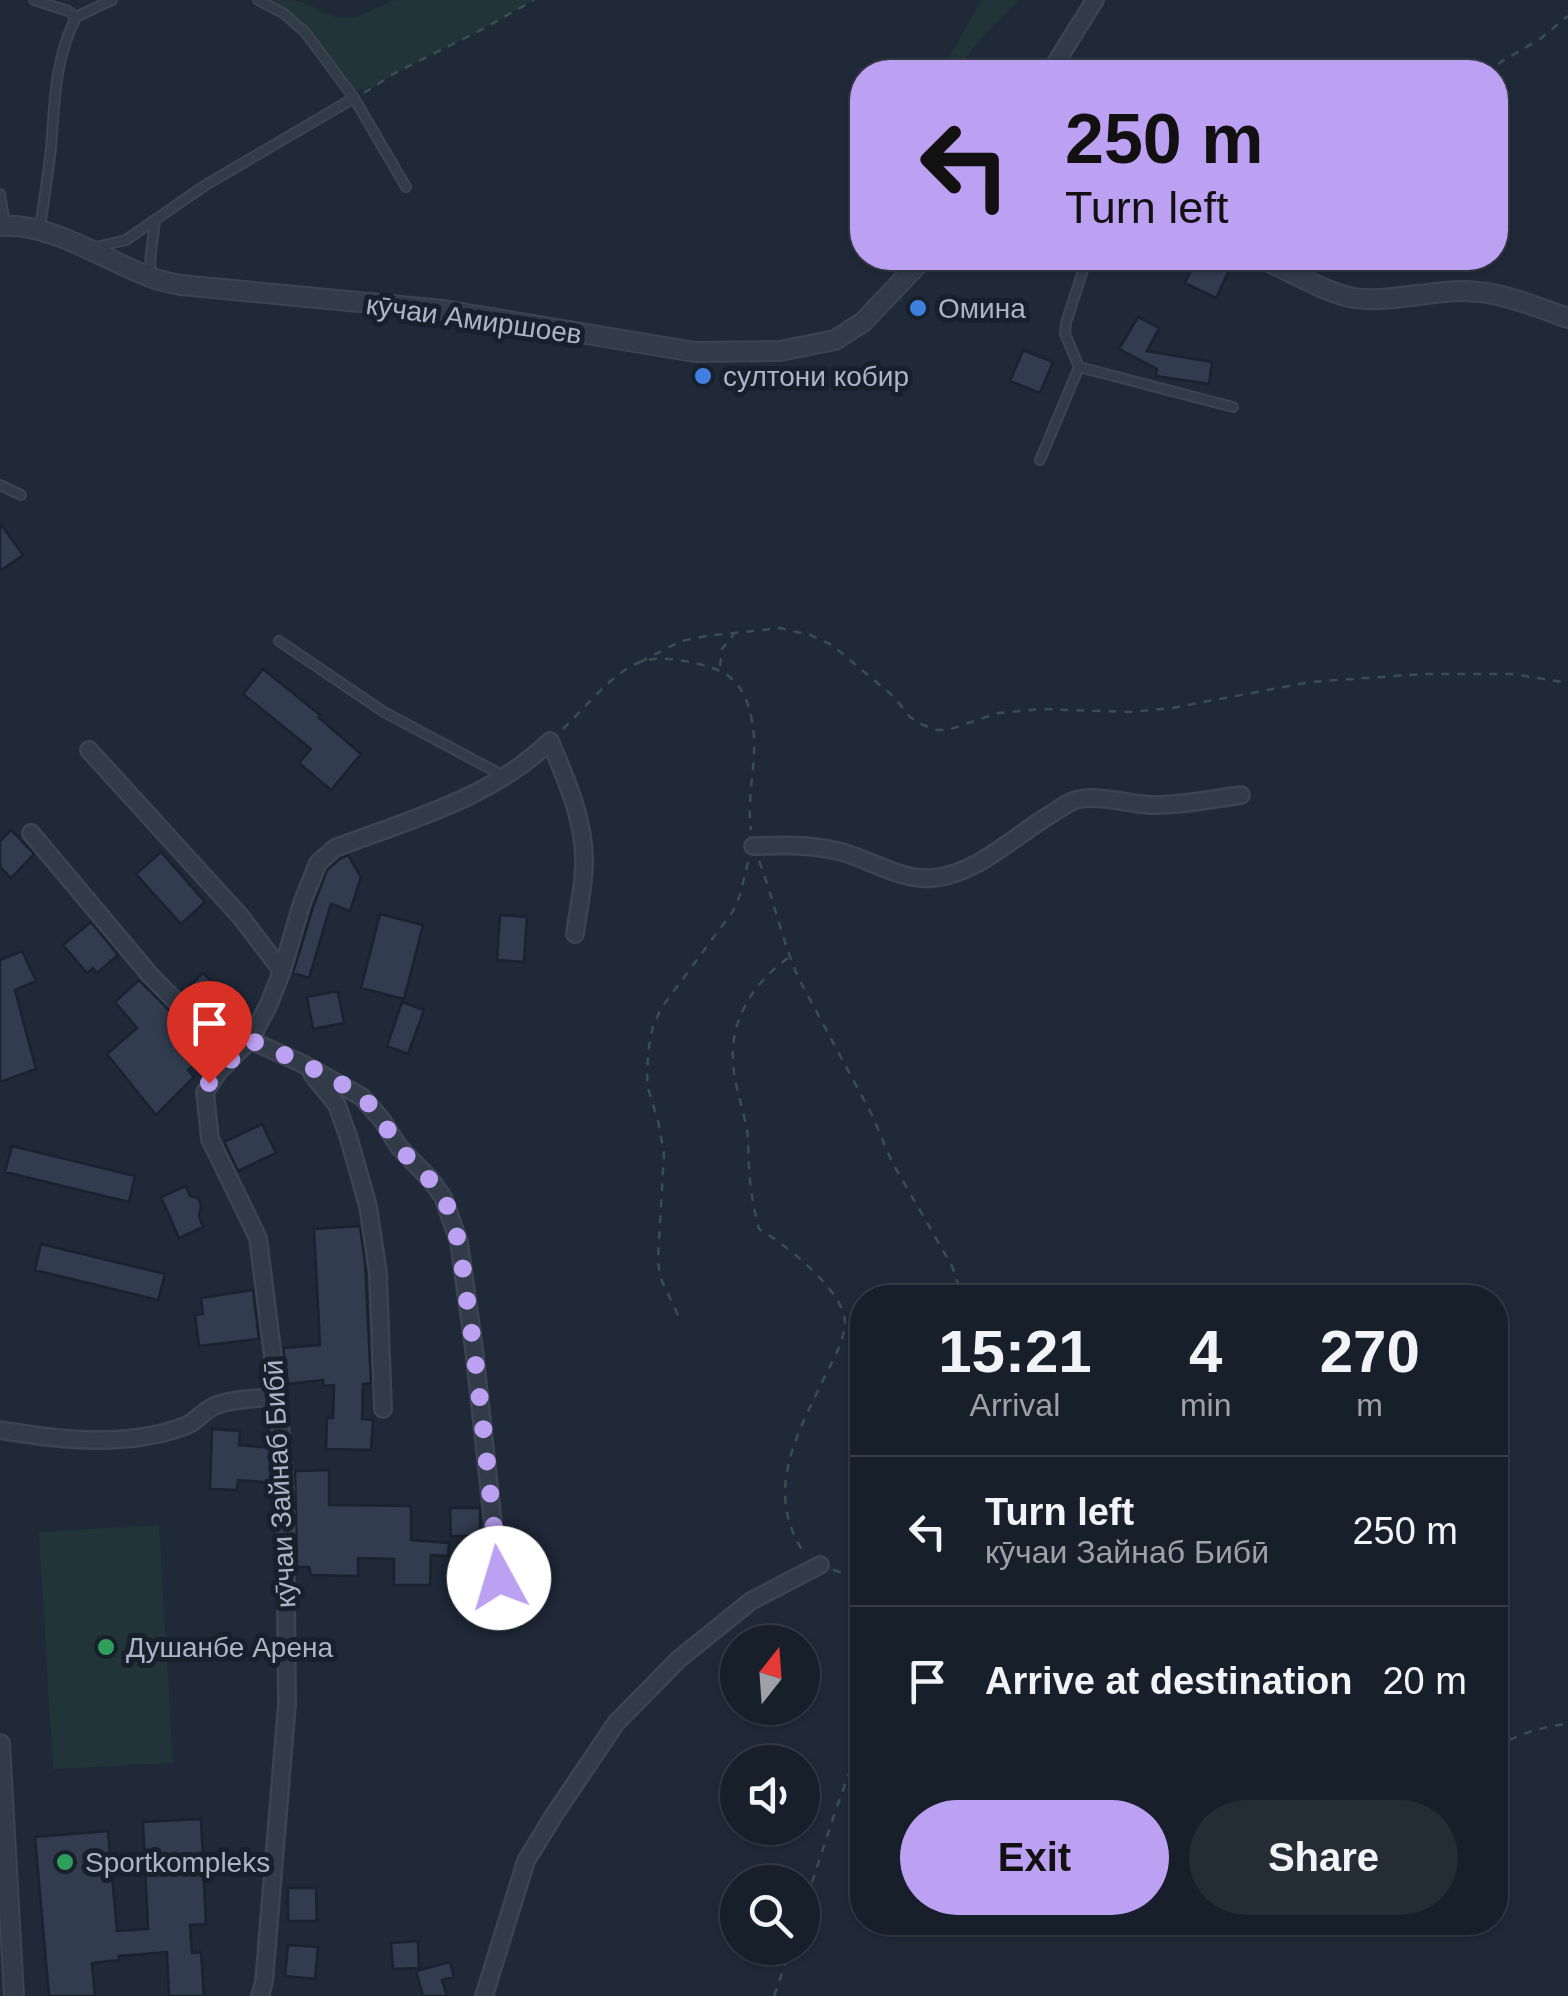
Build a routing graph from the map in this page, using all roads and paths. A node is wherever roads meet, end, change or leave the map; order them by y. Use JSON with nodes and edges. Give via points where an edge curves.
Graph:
{"nodes":[{"id":1,"x":34,"y":0,"type":"edge"},
{"id":2,"x":89,"y":0,"type":"edge"},
{"id":3,"x":112,"y":0,"type":"edge"},
{"id":4,"x":258,"y":0,"type":"edge"},
{"id":5,"x":534,"y":0,"type":"edge"},
{"id":6,"x":1095,"y":0,"type":"edge"},
{"id":7,"x":88,"y":12,"type":"junction"},
{"id":8,"x":76,"y":16,"type":"junction"},
{"id":9,"x":1568,"y":16,"type":"edge"},
{"id":10,"x":1058,"y":60,"type":"edge"},
{"id":11,"x":1504,"y":60,"type":"edge"},
{"id":12,"x":354,"y":98,"type":"junction"},
{"id":13,"x":406,"y":186,"type":"dead end"},
{"id":14,"x":0,"y":194,"type":"edge"},
{"id":15,"x":155,"y":220,"type":"junction"},
{"id":16,"x":3,"y":226,"type":"edge"},
{"id":17,"x":39,"y":230,"type":"junction"},
{"id":18,"x":88,"y":248,"type":"junction"},
{"id":19,"x":913,"y":270,"type":"edge"},
{"id":20,"x":1083,"y":270,"type":"edge"},
{"id":21,"x":1287,"y":270,"type":"edge"},
{"id":22,"x":152,"y":278,"type":"junction"},
{"id":23,"x":1568,"y":318,"type":"edge"},
{"id":24,"x":1080,"y":368,"type":"junction"},
{"id":25,"x":1233,"y":408,"type":"dead end"},
{"id":26,"x":1040,"y":460,"type":"dead end"},
{"id":27,"x":0,"y":484,"type":"edge"},
{"id":28,"x":21,"y":496,"type":"dead end"},
{"id":29,"x":735,"y":633,"type":"junction"},
{"id":30,"x":279,"y":641,"type":"dead end"},
{"id":31,"x":640,"y":662,"type":"junction"},
{"id":32,"x":720,"y":669,"type":"junction"},
{"id":33,"x":1568,"y":682,"type":"edge"},
{"id":34,"x":550,"y":742,"type":"junction"},
{"id":35,"x":89,"y":750,"type":"dead end"},
{"id":36,"x":506,"y":777,"type":"junction"},
{"id":37,"x":1241,"y":794,"type":"dead end"},
{"id":38,"x":31,"y":833,"type":"dead end"},
{"id":39,"x":753,"y":846,"type":"junction"},
{"id":40,"x":575,"y":934,"type":"dead end"},
{"id":41,"x":789,"y":957,"type":"junction"},
{"id":42,"x":282,"y":971,"type":"junction"},
{"id":43,"x":250,"y":1040,"type":"junction"},
{"id":44,"x":235,"y":1053,"type":"junction"},
{"id":45,"x":303,"y":1064,"type":"junction"},
{"id":46,"x":959,"y":1285,"type":"edge"},
{"id":47,"x":678,"y":1315,"type":"dead end"},
{"id":48,"x":278,"y":1396,"type":"junction"},
{"id":49,"x":383,"y":1409,"type":"dead end"},
{"id":50,"x":0,"y":1430,"type":"edge"},
{"id":51,"x":820,"y":1565,"type":"junction"},
{"id":52,"x":850,"y":1575,"type":"edge"},
{"id":53,"x":499,"y":1578,"type":"dead end"},
{"id":54,"x":1568,"y":1724,"type":"edge"},
{"id":55,"x":1508,"y":1740,"type":"edge"},
{"id":56,"x":0,"y":1744,"type":"edge"},
{"id":57,"x":850,"y":1770,"type":"edge"},
{"id":58,"x":818,"y":1865,"type":"edge"},
{"id":59,"x":785,"y":1965,"type":"edge"},
{"id":60,"x":14,"y":1996,"type":"edge"},
{"id":61,"x":260,"y":1996,"type":"edge"},
{"id":62,"x":484,"y":1996,"type":"edge"},
{"id":63,"x":774,"y":1996,"type":"edge"}],
"edges":[{"from":1,"to":8,"type":"lane"},
{"from":2,"to":7,"type":"lane"},
{"from":3,"to":7,"type":"lane"},
{"from":4,"to":12,"type":"lane","via":[[306,32]]},
{"from":5,"to":12,"type":"path"},
{"from":6,"to":10,"type":"street"},
{"from":7,"to":8,"type":"lane"},
{"from":8,"to":17,"type":"lane","via":[[58,64]]},
{"from":9,"to":11,"type":"path"},
{"from":12,"to":13,"type":"lane"},
{"from":12,"to":15,"type":"lane"},
{"from":14,"to":16,"type":"lane"},
{"from":15,"to":18,"type":"lane","via":[[126,240]]},
{"from":15,"to":22,"type":"lane"},
{"from":16,"to":17,"type":"street","name":"кӯчаи Амиршоев"},
{"from":17,"to":18,"type":"street","name":"кӯчаи Амиршоев"},
{"from":18,"to":22,"type":"street","name":"кӯчаи Амиршоев"},
{"from":19,"to":22,"type":"street","name":"кӯчаи Амиршоев","via":[[863,322],[834,340],[780,351],[695,352],[443,310]]},
{"from":20,"to":24,"type":"lane","via":[[1065,334]]},
{"from":21,"to":23,"type":"street","via":[[1358,298],[1486,293]]},
{"from":24,"to":25,"type":"lane"},
{"from":24,"to":26,"type":"lane"},
{"from":27,"to":28,"type":"lane"},
{"from":29,"to":31,"type":"path","via":[[681,641]]},
{"from":29,"to":32,"type":"path","via":[[722,648]]},
{"from":29,"to":33,"type":"path","via":[[780,628],[821,640],[910,716],[937,730],[998,713],[1158,710],[1329,681],[1513,674]]},
{"from":30,"to":36,"type":"lane","via":[[384,712]]},
{"from":31,"to":32,"type":"path","via":[[668,658]]},
{"from":31,"to":34,"type":"path","via":[[621,672]]},
{"from":32,"to":39,"type":"path","via":[[738,684],[754,726],[748,810]]},
{"from":34,"to":36,"type":"street"},
{"from":34,"to":40,"type":"street","via":[[583,842]]},
{"from":35,"to":42,"type":"street"},
{"from":36,"to":42,"type":"street","via":[[324,856]]},
{"from":37,"to":39,"type":"street","via":[[1184,804],[1074,801],[984,859],[939,878],[906,875],[842,852]]},
{"from":38,"to":44,"type":"street","via":[[150,975]]},
{"from":39,"to":41,"type":"path"},
{"from":39,"to":47,"type":"path","via":[[733,911],[662,1007],[648,1052],[646,1085],[664,1152],[658,1260]]},
{"from":41,"to":46,"type":"path"},
{"from":41,"to":51,"type":"path","via":[[770,970],[742,1010],[732,1063],[759,1229],[818,1277],[845,1320],[842,1341],[786,1467],[790,1530]]},
{"from":42,"to":43,"type":"street"},
{"from":43,"to":44,"type":"street","name":"кӯчаи Зайнаб Бибӣ"},
{"from":43,"to":45,"type":"street"},
{"from":44,"to":48,"type":"street","name":"кӯчаи Зайнаб Бибӣ","via":[[205,1092],[210,1138],[258,1238]]},
{"from":45,"to":49,"type":"street","via":[[336,1105],[368,1206],[378,1273]]},
{"from":45,"to":53,"type":"street","via":[[362,1097],[452,1216]]},
{"from":48,"to":50,"type":"street","via":[[220,1403],[188,1426],[133,1439]]},
{"from":48,"to":61,"type":"street","name":"кӯчаи Зайнаб Бибӣ","via":[[286,1704]]},
{"from":51,"to":52,"type":"path"},
{"from":51,"to":62,"type":"street","via":[[751,1601],[679,1658],[616,1723],[526,1861]]},
{"from":54,"to":55,"type":"path"},
{"from":56,"to":60,"type":"street"},
{"from":57,"to":58,"type":"path"},
{"from":59,"to":63,"type":"path"}]}
